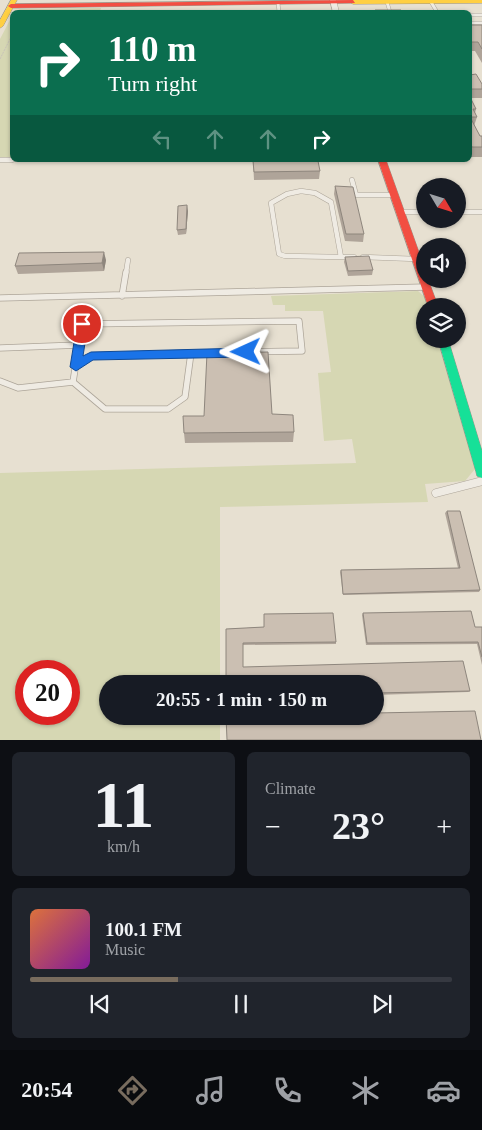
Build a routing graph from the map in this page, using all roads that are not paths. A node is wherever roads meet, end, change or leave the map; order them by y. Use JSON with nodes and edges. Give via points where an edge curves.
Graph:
{"nodes":[{"id":1,"x":478,"y":1,"type":"edge"},
{"id":2,"x":141,"y":2,"type":"edge"},
{"id":3,"x":215,"y":2,"type":"edge"},
{"id":4,"x":241,"y":2,"type":"edge"},
{"id":5,"x":308,"y":2,"type":"edge"},
{"id":6,"x":431,"y":2,"type":"junction"},
{"id":7,"x":12,"y":3,"type":"edge"},
{"id":8,"x":109,"y":3,"type":"edge"},
{"id":9,"x":334,"y":5,"type":"edge"},
{"id":10,"x":389,"y":7,"type":"edge"},
{"id":11,"x":279,"y":8,"type":"edge"},
{"id":12,"x":436,"y":10,"type":"edge"},
{"id":13,"x":0,"y":26,"type":"edge"},
{"id":14,"x":383,"y":162,"type":"edge"},
{"id":15,"x":352,"y":180,"type":"dead end"},
{"id":16,"x":393,"y":195,"type":"junction"},
{"id":17,"x":400,"y":212,"type":"junction"},
{"id":18,"x":416,"y":212,"type":"edge"},
{"id":19,"x":466,"y":212,"type":"edge"},
{"id":20,"x":482,"y":212,"type":"edge"},
{"id":21,"x":416,"y":253,"type":"edge"},
{"id":22,"x":340,"y":257,"type":"junction"},
{"id":23,"x":416,"y":258,"type":"edge"},
{"id":24,"x":128,"y":260,"type":"dead end"},
{"id":25,"x":416,"y":287,"type":"edge"},
{"id":26,"x":122,"y":296,"type":"junction"},
{"id":27,"x":0,"y":298,"type":"edge"},
{"id":28,"x":79,"y":345,"type":"junction"},
{"id":29,"x":0,"y":348,"type":"edge"},
{"id":30,"x":445,"y":348,"type":"edge"},
{"id":31,"x":237,"y":352,"type":"edge"},
{"id":32,"x":191,"y":353,"type":"junction"},
{"id":33,"x":218,"y":353,"type":"edge"},
{"id":34,"x":76,"y":367,"type":"junction"},
{"id":35,"x":0,"y":381,"type":"edge"},
{"id":36,"x":73,"y":382,"type":"junction"},
{"id":37,"x":482,"y":472,"type":"edge"},
{"id":38,"x":482,"y":480,"type":"edge"},
{"id":39,"x":436,"y":493,"type":"dead end"}],
"edges":[{"from":1,"to":6,"type":"street"},
{"from":2,"to":3,"type":"street"},
{"from":2,"to":8,"type":"street"},
{"from":3,"to":4,"type":"street"},
{"from":4,"to":11,"type":"street"},
{"from":5,"to":9,"type":"street"},
{"from":5,"to":11,"type":"street"},
{"from":6,"to":10,"type":"street"},
{"from":6,"to":12,"type":"lane"},
{"from":7,"to":8,"type":"street"},
{"from":7,"to":13,"type":"street"},
{"from":9,"to":10,"type":"street"},
{"from":14,"to":16,"type":"street"},
{"from":15,"to":16,"type":"lane","via":[[356,195]]},
{"from":16,"to":17,"type":"street"},
{"from":17,"to":18,"type":"lane"},
{"from":17,"to":21,"type":"street"},
{"from":19,"to":20,"type":"lane"},
{"from":22,"to":22,"type":"lane","via":[[279,254],[271,203],[287,192],[303,190],[321,194],[331,202]]},
{"from":22,"to":23,"type":"lane"},
{"from":24,"to":26,"type":"lane"},
{"from":25,"to":26,"type":"lane"},
{"from":26,"to":27,"type":"lane"},
{"from":28,"to":29,"type":"lane"},
{"from":28,"to":31,"type":"lane","via":[[82,324],[299,321],[302,351]]},
{"from":28,"to":34,"type":"lane"},
{"from":30,"to":37,"type":"street"},
{"from":32,"to":33,"type":"lane"},
{"from":32,"to":34,"type":"lane","via":[[91,356]]},
{"from":32,"to":36,"type":"lane","via":[[186,397],[168,409],[105,409]]},
{"from":34,"to":36,"type":"lane"},
{"from":35,"to":36,"type":"lane","via":[[18,388]]},
{"from":38,"to":39,"type":"lane"}]}
